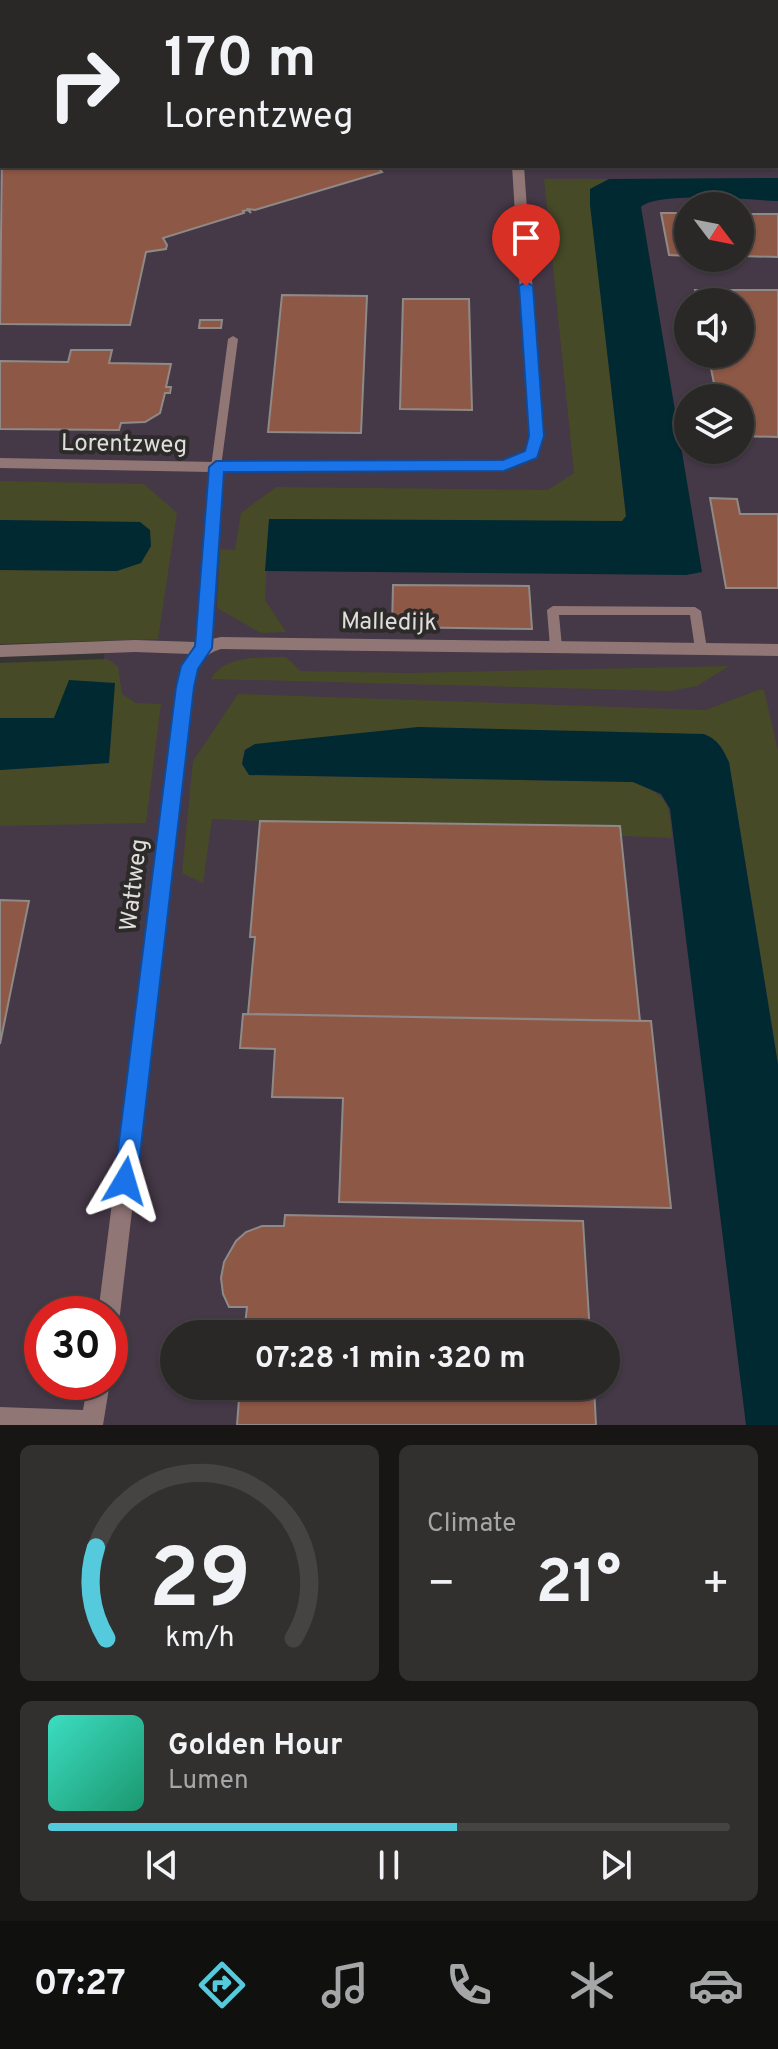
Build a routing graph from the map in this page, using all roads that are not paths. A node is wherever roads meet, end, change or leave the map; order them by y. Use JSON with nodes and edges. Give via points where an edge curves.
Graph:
{"nodes":[{"id":1,"x":518,"y":168,"type":"edge"},
{"id":2,"x":233,"y":339,"type":"dead end"},
{"id":3,"x":0,"y":463,"type":"edge"},
{"id":4,"x":216,"y":467,"type":"junction"},
{"id":5,"x":556,"y":647,"type":"junction"},
{"id":6,"x":203,"y":648,"type":"junction"},
{"id":7,"x":701,"y":649,"type":"junction"},
{"id":8,"x":778,"y":650,"type":"edge"},
{"id":9,"x":0,"y":651,"type":"edge"},
{"id":10,"x":111,"y":1296,"type":"edge"},
{"id":11,"x":96,"y":1400,"type":"edge"},
{"id":12,"x":0,"y":1418,"type":"edge"},
{"id":13,"x":93,"y":1423,"type":"edge"}],
"edges":[{"from":1,"to":4,"type":"street","name":"Lorentzweg","via":[[536,436],[532,454],[504,466]]},
{"from":2,"to":4,"type":"lane"},
{"from":3,"to":4,"type":"street","name":"Lorentzweg"},
{"from":4,"to":6,"type":"street","name":"Wattweg"},
{"from":5,"to":6,"type":"street","name":"Malledijk","via":[[221,643]]},
{"from":5,"to":7,"type":"street","name":"Malledijk"},
{"from":5,"to":7,"type":"lane","via":[[553,610],[695,611]]},
{"from":6,"to":9,"type":"street","name":"Malledijk"},
{"from":6,"to":10,"type":"street","name":"Wattweg","via":[[190,666],[185,687]]},
{"from":7,"to":8,"type":"street","name":"Malledijk"},
{"from":11,"to":13,"type":"street"},
{"from":12,"to":13,"type":"street"}]}
